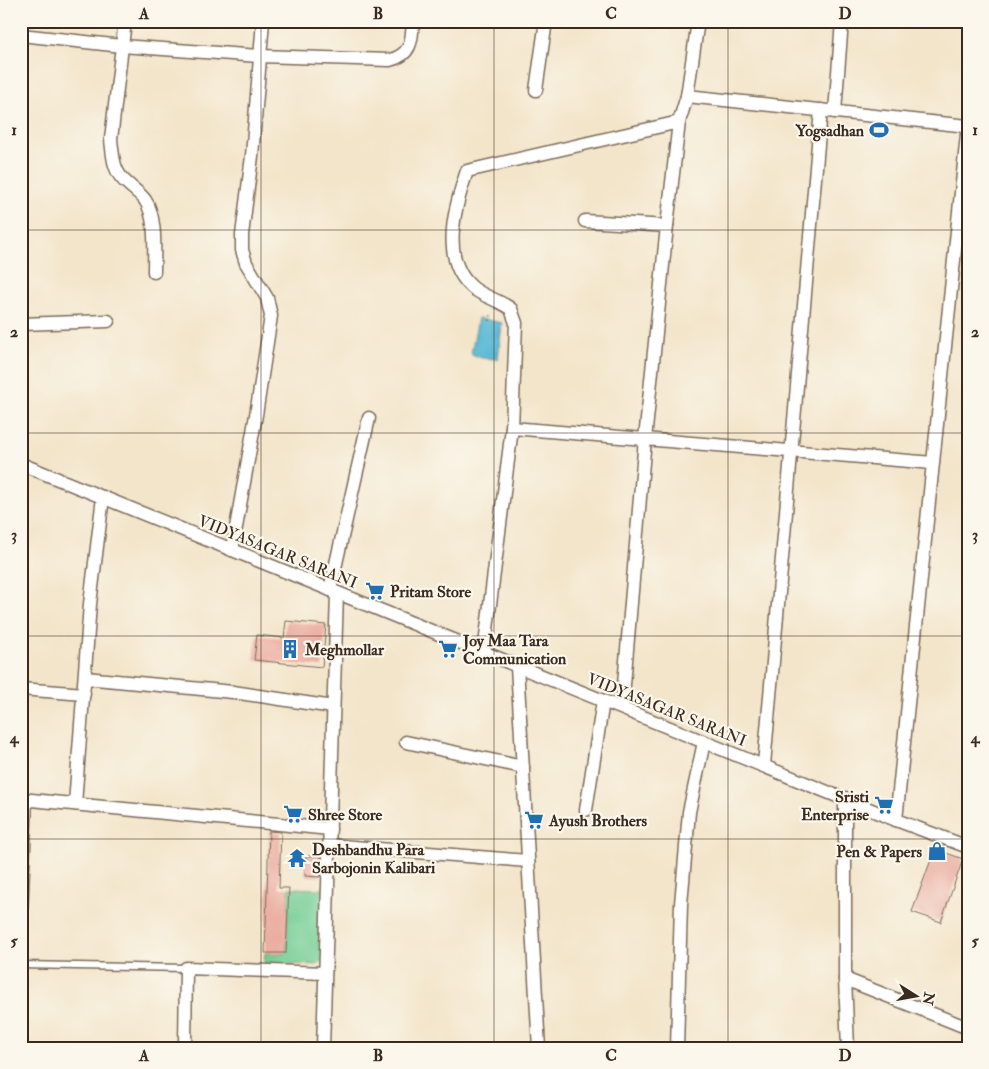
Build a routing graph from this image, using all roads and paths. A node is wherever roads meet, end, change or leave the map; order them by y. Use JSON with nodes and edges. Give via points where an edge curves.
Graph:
{"nodes":[{"id":1,"x":124,"y":21,"type":"edge"},
{"id":2,"x":263,"y":21,"type":"edge"},
{"id":3,"x":413,"y":21,"type":"edge"},
{"id":4,"x":546,"y":21,"type":"edge"},
{"id":5,"x":698,"y":21,"type":"edge"},
{"id":6,"x":842,"y":21,"type":"edge"},
{"id":7,"x":21,"y":35,"type":"edge"},
{"id":8,"x":122,"y":46,"type":"junction"},
{"id":9,"x":259,"y":56,"type":"junction"},
{"id":10,"x":536,"y":90,"type":"dead end"},
{"id":11,"x":687,"y":96,"type":"junction"},
{"id":12,"x":821,"y":110,"type":"junction"},
{"id":13,"x":835,"y":112,"type":"junction"},
{"id":14,"x":679,"y":122,"type":"junction"},
{"id":15,"x":968,"y":126,"type":"edge"},
{"id":16,"x":585,"y":221,"type":"dead end"},
{"id":17,"x":667,"y":226,"type":"junction"},
{"id":18,"x":154,"y":272,"type":"dead end"},
{"id":19,"x":490,"y":316,"type":"dead end"},
{"id":20,"x":108,"y":321,"type":"dead end"},
{"id":21,"x":489,"y":321,"type":"dead end"},
{"id":22,"x":21,"y":324,"type":"edge"},
{"id":23,"x":369,"y":418,"type":"dead end"},
{"id":24,"x":512,"y":428,"type":"junction"},
{"id":25,"x":644,"y":439,"type":"junction"},
{"id":26,"x":791,"y":451,"type":"junction"},
{"id":27,"x":933,"y":463,"type":"junction"},
{"id":28,"x":21,"y":464,"type":"edge"},
{"id":29,"x":102,"y":497,"type":"junction"},
{"id":30,"x":232,"y":550,"type":"junction"},
{"id":31,"x":334,"y":591,"type":"junction"},
{"id":32,"x":484,"y":653,"type":"junction"},
{"id":33,"x":517,"y":666,"type":"junction"},
{"id":34,"x":84,"y":678,"type":"junction"},
{"id":35,"x":21,"y":689,"type":"edge"},
{"id":36,"x":84,"y":694,"type":"junction"},
{"id":37,"x":603,"y":701,"type":"junction"},
{"id":38,"x":333,"y":707,"type":"junction"},
{"id":39,"x":622,"y":708,"type":"junction"},
{"id":40,"x":406,"y":742,"type":"dead end"},
{"id":41,"x":704,"y":742,"type":"junction"},
{"id":42,"x":764,"y":765,"type":"junction"},
{"id":43,"x":523,"y":767,"type":"junction"},
{"id":44,"x":844,"y":798,"type":"junction"},
{"id":45,"x":24,"y":799,"type":"edge"},
{"id":46,"x":75,"y":804,"type":"junction"},
{"id":47,"x":586,"y":810,"type":"dead end"},
{"id":48,"x":896,"y":820,"type":"junction"},
{"id":49,"x":330,"y":829,"type":"junction"},
{"id":50,"x":329,"y":845,"type":"junction"},
{"id":51,"x":967,"y":845,"type":"edge"},
{"id":52,"x":528,"y":861,"type":"junction"},
{"id":53,"x":21,"y":916,"type":"edge"},
{"id":54,"x":21,"y":965,"type":"edge"},
{"id":55,"x":186,"y":968,"type":"junction"},
{"id":56,"x":325,"y":973,"type":"junction"},
{"id":57,"x":845,"y":978,"type":"junction"},
{"id":58,"x":968,"y":1028,"type":"edge"},
{"id":59,"x":184,"y":1048,"type":"edge"},
{"id":60,"x":323,"y":1048,"type":"edge"},
{"id":61,"x":539,"y":1048,"type":"edge"},
{"id":62,"x":677,"y":1048,"type":"edge"},
{"id":63,"x":848,"y":1048,"type":"edge"}],
"edges":[{"from":1,"to":8,"type":"street"},
{"from":2,"to":9,"type":"street"},
{"from":3,"to":9,"type":"street","via":[[408,50],[390,60]]},
{"from":4,"to":10,"type":"street"},
{"from":5,"to":11,"type":"street"},
{"from":6,"to":13,"type":"street"},
{"from":7,"to":8,"type":"street"},
{"from":8,"to":9,"type":"street"},
{"from":8,"to":18,"type":"street","via":[[111,139],[113,159],[115,170],[145,199],[149,209]]},
{"from":9,"to":30,"type":"street","via":[[242,250],[246,263],[268,298],[271,316]]},
{"from":11,"to":12,"type":"street"},
{"from":11,"to":14,"type":"street"},
{"from":12,"to":13,"type":"street"},
{"from":12,"to":26,"type":"street"},
{"from":13,"to":15,"type":"street"},
{"from":14,"to":17,"type":"street"},
{"from":14,"to":24,"type":"street","via":[[467,171],[456,218],[455,261],[473,288],[505,305],[514,314]]},
{"from":15,"to":27,"type":"street"},
{"from":16,"to":17,"type":"street"},
{"from":17,"to":25,"type":"street"},
{"from":19,"to":21,"type":"path"},
{"from":20,"to":22,"type":"street"},
{"from":23,"to":31,"type":"street"},
{"from":24,"to":25,"type":"street"},
{"from":24,"to":32,"type":"street"},
{"from":25,"to":26,"type":"street"},
{"from":25,"to":39,"type":"street"},
{"from":26,"to":27,"type":"street"},
{"from":26,"to":42,"type":"street"},
{"from":27,"to":48,"type":"street"},
{"from":28,"to":29,"type":"street","name":"VIDYASAGAR SARANI"},
{"from":29,"to":30,"type":"street","name":"VIDYASAGAR SARANI"},
{"from":29,"to":34,"type":"street"},
{"from":30,"to":31,"type":"street","name":"VIDYASAGAR SARANI"},
{"from":31,"to":32,"type":"street","name":"VIDYASAGAR SARANI"},
{"from":31,"to":38,"type":"street"},
{"from":32,"to":33,"type":"street","name":"VIDYASAGAR SARANI"},
{"from":33,"to":37,"type":"street","name":"VIDYASAGAR SARANI"},
{"from":33,"to":43,"type":"street"},
{"from":34,"to":36,"type":"street"},
{"from":34,"to":38,"type":"street","via":[[233,692]]},
{"from":35,"to":36,"type":"street"},
{"from":36,"to":46,"type":"street"},
{"from":37,"to":39,"type":"street","name":"VIDYASAGAR SARANI"},
{"from":37,"to":47,"type":"street"},
{"from":38,"to":49,"type":"street"},
{"from":39,"to":41,"type":"street","name":"VIDYASAGAR SARANI"},
{"from":40,"to":43,"type":"street"},
{"from":41,"to":42,"type":"street","name":"VIDYASAGAR SARANI"},
{"from":41,"to":62,"type":"street","via":[[689,812],[681,904]]},
{"from":42,"to":44,"type":"street","name":"VIDYASAGAR SARANI"},
{"from":43,"to":52,"type":"street"},
{"from":44,"to":48,"type":"street","name":"VIDYASAGAR SARANI"},
{"from":44,"to":57,"type":"street"},
{"from":45,"to":46,"type":"street"},
{"from":45,"to":53,"type":"street"},
{"from":46,"to":49,"type":"street"},
{"from":48,"to":51,"type":"street","name":"VIDYASAGAR SARANI"},
{"from":49,"to":50,"type":"street"},
{"from":50,"to":52,"type":"street"},
{"from":50,"to":56,"type":"street"},
{"from":52,"to":61,"type":"street"},
{"from":54,"to":55,"type":"lane"},
{"from":55,"to":56,"type":"street"},
{"from":55,"to":59,"type":"street"},
{"from":56,"to":60,"type":"street"},
{"from":57,"to":58,"type":"street"},
{"from":57,"to":63,"type":"street"}]}
